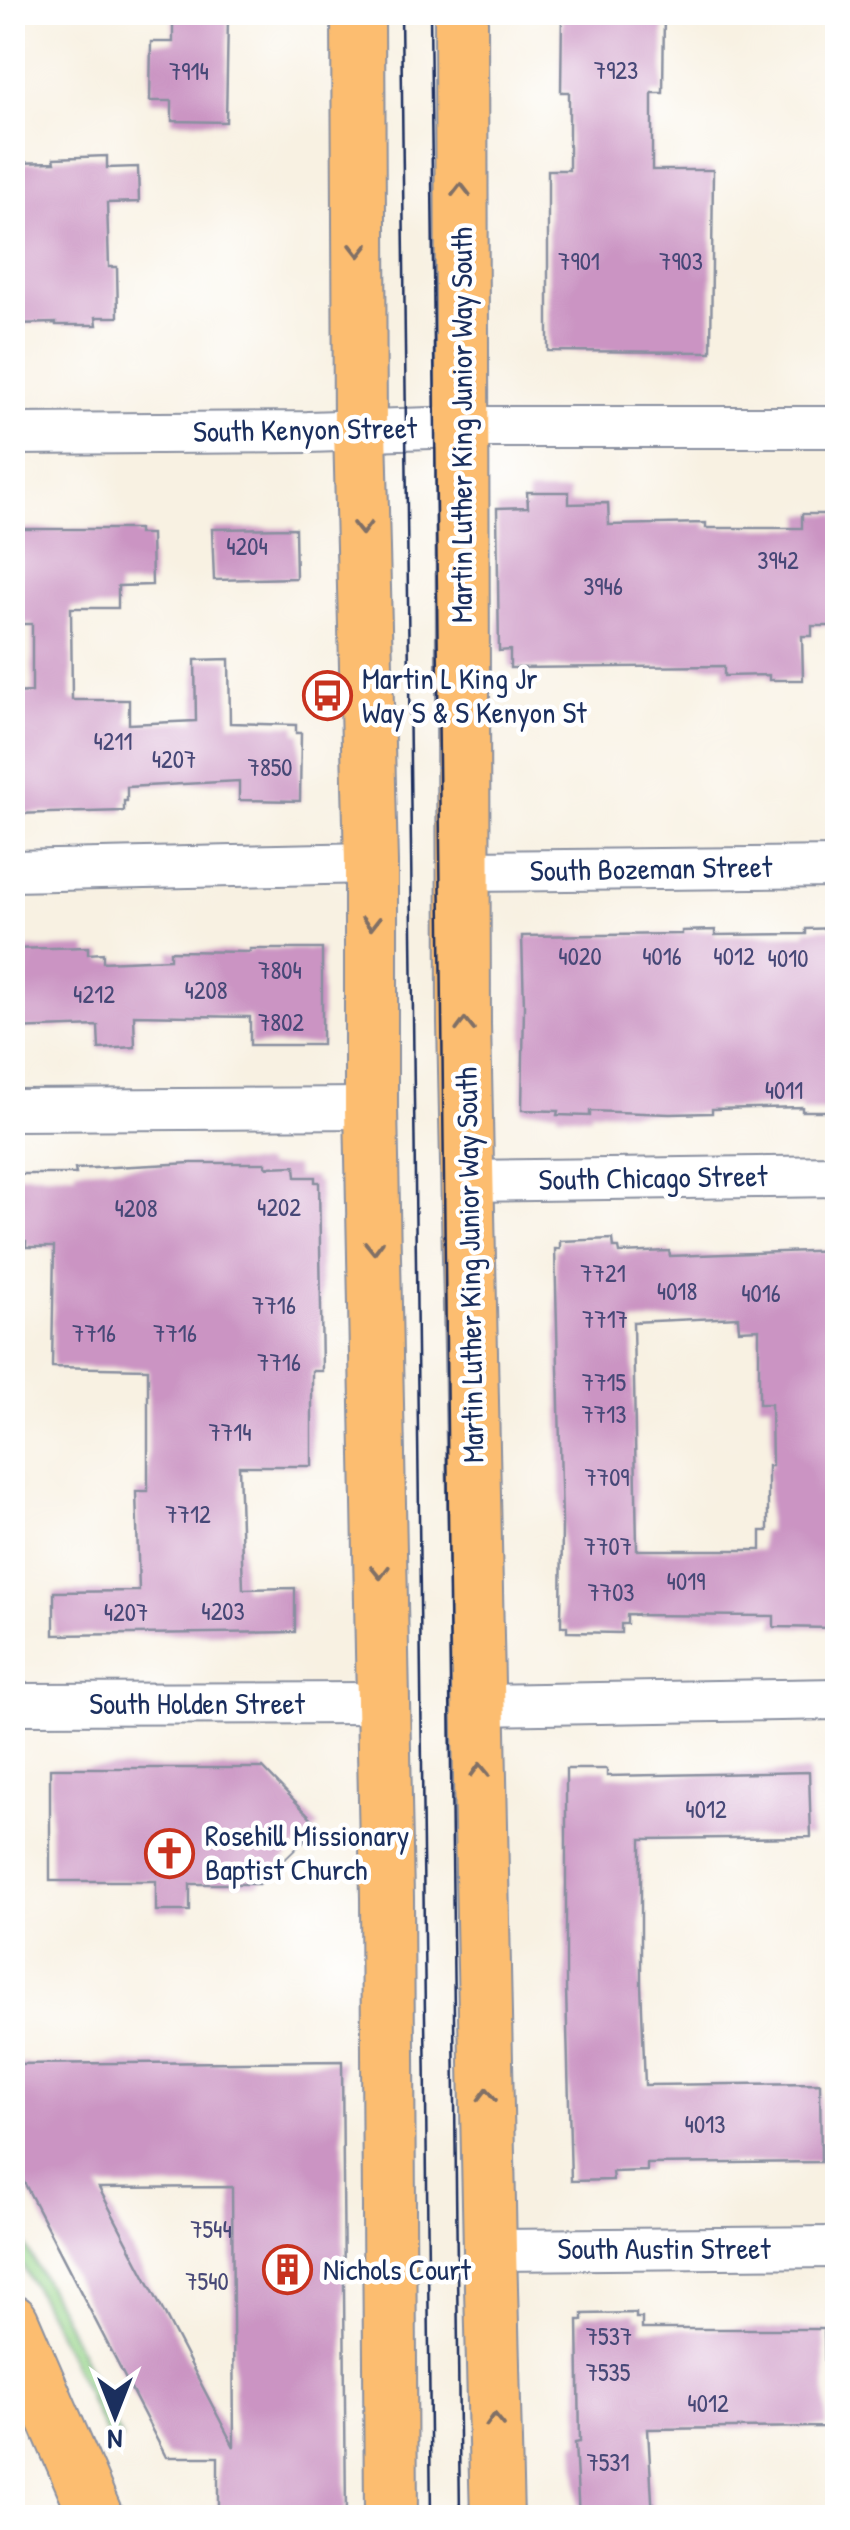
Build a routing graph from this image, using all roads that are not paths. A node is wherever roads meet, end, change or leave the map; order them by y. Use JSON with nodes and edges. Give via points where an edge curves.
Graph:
{"nodes":[{"id":1,"x":358,"y":12,"type":"edge"},
{"id":2,"x":460,"y":12,"type":"edge"},
{"id":3,"x":838,"y":426,"type":"edge"},
{"id":4,"x":462,"y":428,"type":"junction"},
{"id":5,"x":360,"y":430,"type":"junction"},
{"id":6,"x":12,"y":434,"type":"edge"},
{"id":7,"x":370,"y":863,"type":"junction"},
{"id":8,"x":838,"y":867,"type":"edge"},
{"id":9,"x":12,"y":871,"type":"edge"},
{"id":10,"x":464,"y":871,"type":"junction"},
{"id":11,"x":370,"y":1108,"type":"junction"},
{"id":12,"x":12,"y":1110,"type":"edge"},
{"id":13,"x":838,"y":1176,"type":"edge"},
{"id":14,"x":469,"y":1181,"type":"junction"},
{"id":15,"x":838,"y":1699,"type":"edge"},
{"id":16,"x":12,"y":1704,"type":"edge"},
{"id":17,"x":382,"y":1704,"type":"junction"},
{"id":18,"x":478,"y":1705,"type":"junction"},
{"id":19,"x":838,"y":2248,"type":"edge"},
{"id":20,"x":490,"y":2250,"type":"junction"},
{"id":21,"x":12,"y":2321,"type":"edge"},
{"id":22,"x":97,"y":2518,"type":"edge"},
{"id":23,"x":391,"y":2518,"type":"edge"},
{"id":24,"x":498,"y":2518,"type":"edge"}],
"edges":[{"from":1,"to":5,"type":"main road","one_way":true},
{"from":4,"to":2,"type":"main road","name":"Martin Luther King Junior Way South","one_way":true},
{"from":3,"to":4,"type":"street","name":"South Kenyon Street"},
{"from":4,"to":5,"type":"street","name":"South Kenyon Street"},
{"from":4,"to":10,"type":"main road","name":"Martin Luther King Junior Way South"},
{"from":5,"to":6,"type":"street","name":"South Kenyon Street"},
{"from":5,"to":7,"type":"main road","one_way":true},
{"from":7,"to":9,"type":"street"},
{"from":7,"to":11,"type":"main road","one_way":true},
{"from":8,"to":10,"type":"street","name":"South Bozeman Street"},
{"from":14,"to":10,"type":"main road","name":"Martin Luther King Junior Way South","one_way":true},
{"from":11,"to":12,"type":"street"},
{"from":11,"to":17,"type":"main road","one_way":true},
{"from":13,"to":14,"type":"street","name":"South Chicago Street"},
{"from":14,"to":18,"type":"main road","name":"Martin Luther King Junior Way South"},
{"from":15,"to":18,"type":"street"},
{"from":16,"to":17,"type":"street","name":"South Holden Street"},
{"from":17,"to":23,"type":"main road"},
{"from":20,"to":18,"type":"main road","name":"Martin Luther King Junior Way South","one_way":true},
{"from":19,"to":20,"type":"street","name":"South Austin Street"},
{"from":24,"to":20,"type":"main road","name":"Martin Luther King Junior Way South","one_way":true},
{"from":21,"to":22,"type":"main road"}]}
